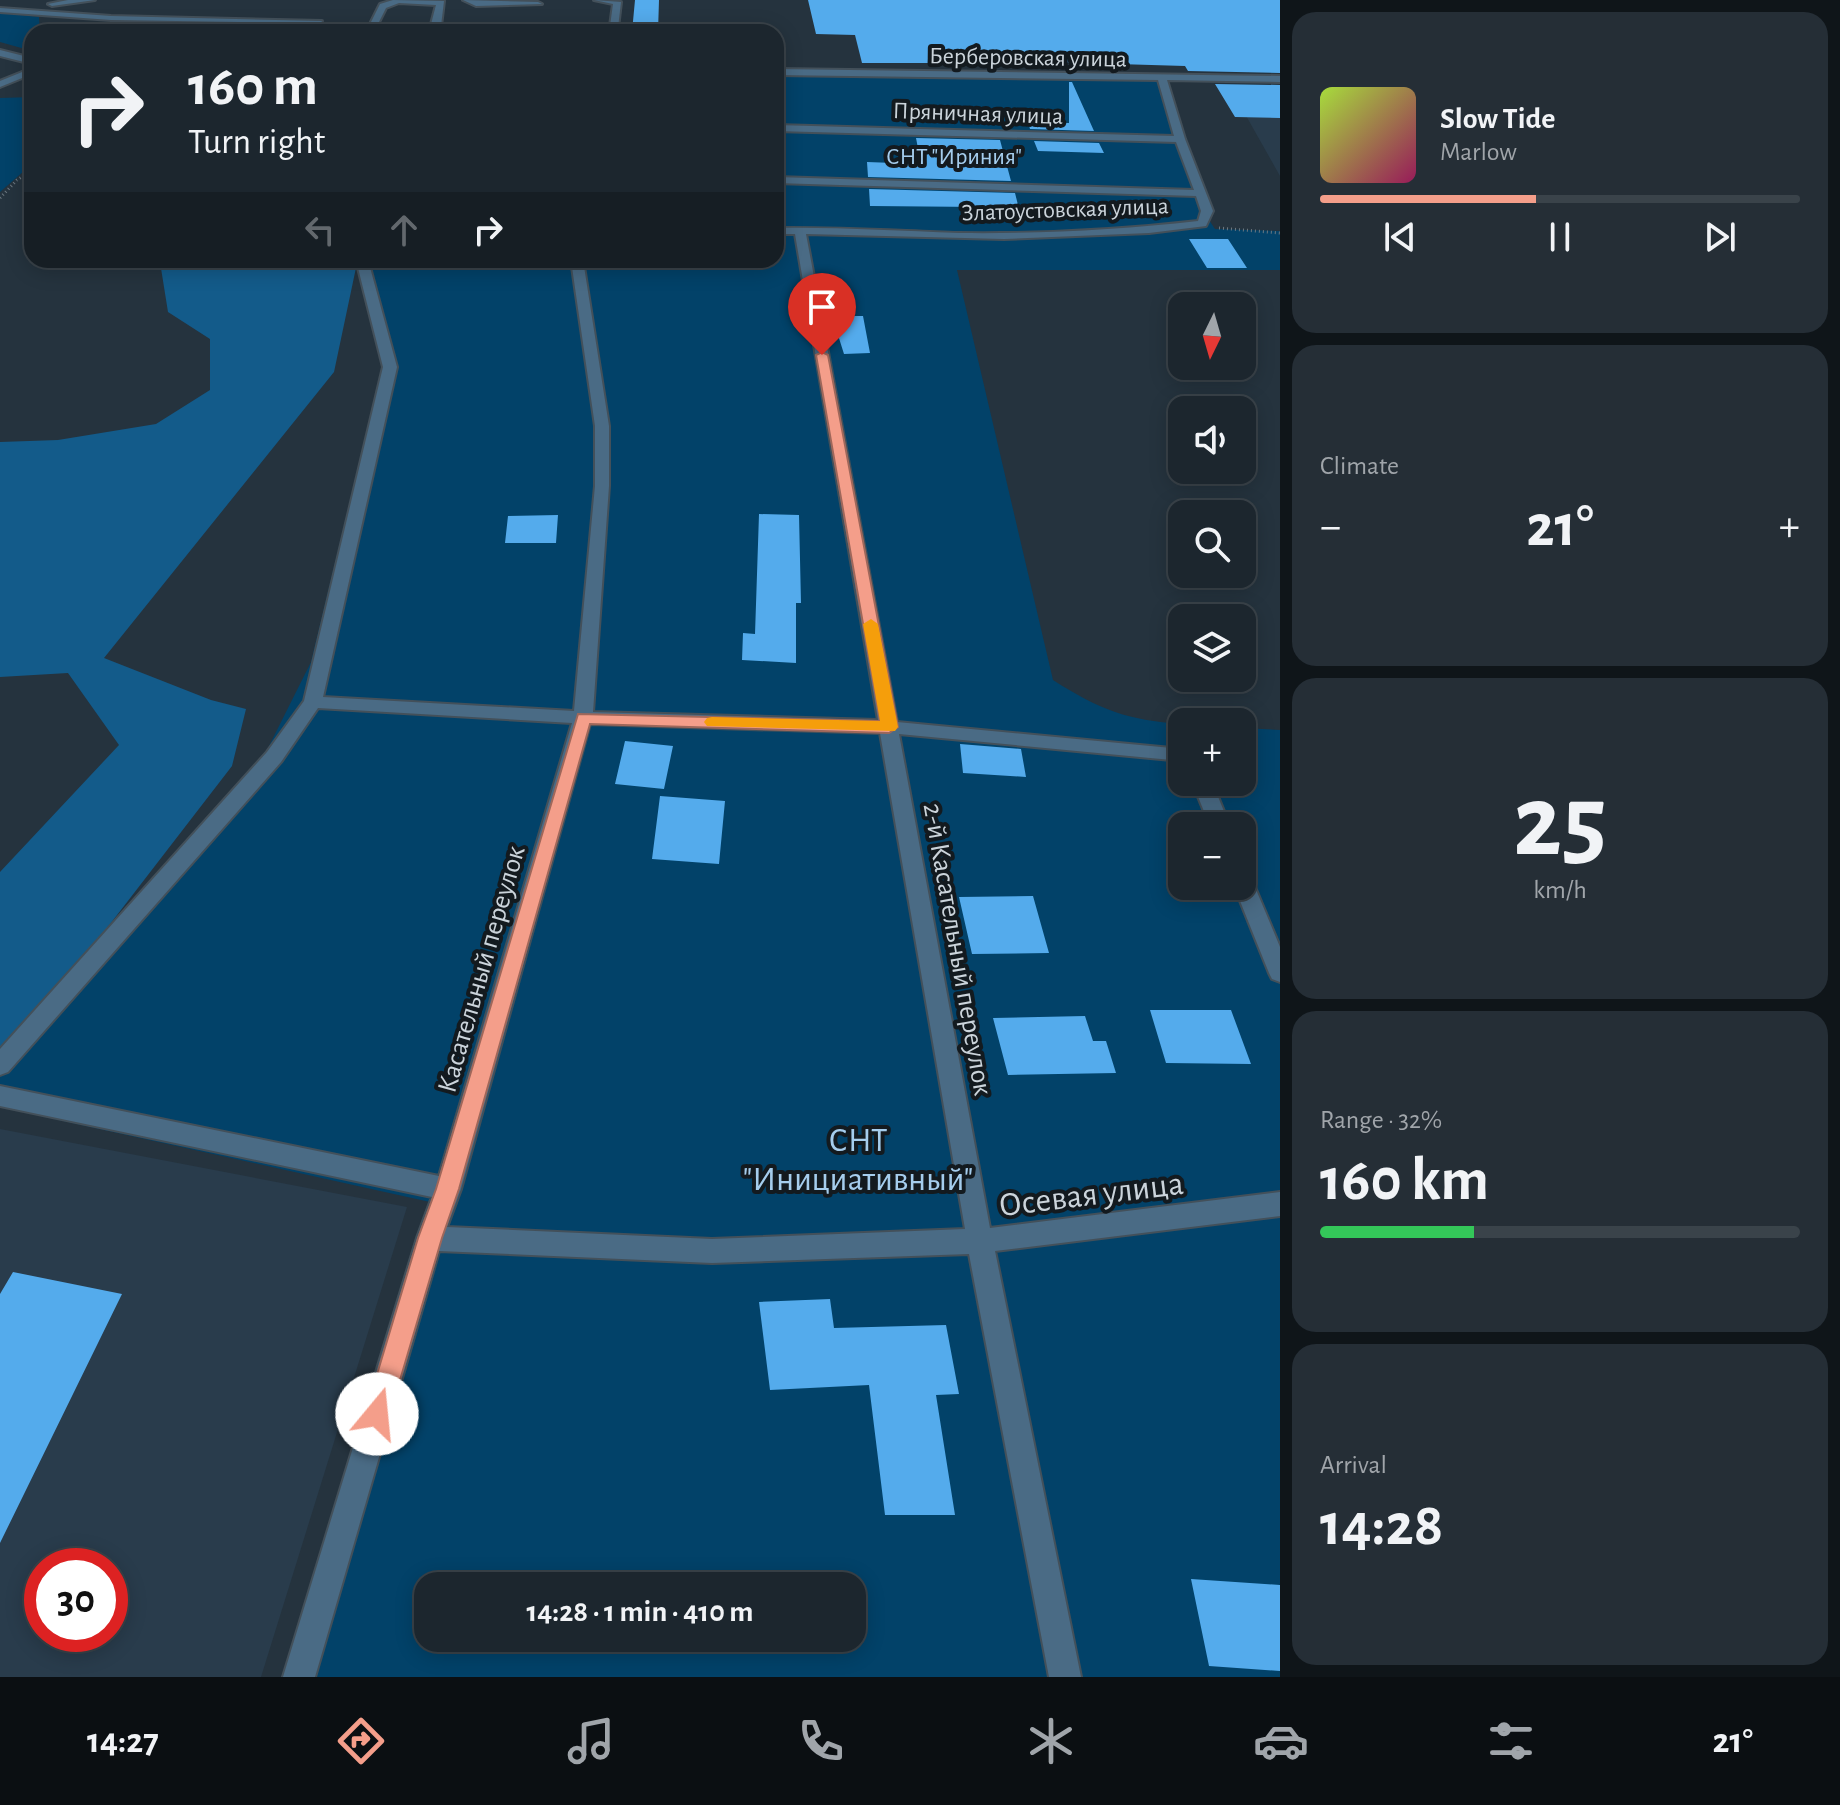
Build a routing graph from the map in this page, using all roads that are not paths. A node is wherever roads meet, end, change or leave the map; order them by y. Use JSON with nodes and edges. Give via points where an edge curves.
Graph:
{"nodes":[{"id":1,"x":91,"y":0,"type":"edge"},
{"id":2,"x":467,"y":0,"type":"edge"},
{"id":3,"x":598,"y":0,"type":"edge"},
{"id":4,"x":536,"y":2,"type":"edge"},
{"id":5,"x":0,"y":9,"type":"edge"},
{"id":6,"x":316,"y":24,"type":"edge"},
{"id":7,"x":374,"y":24,"type":"edge"},
{"id":8,"x":435,"y":24,"type":"edge"},
{"id":9,"x":531,"y":24,"type":"edge"},
{"id":10,"x":614,"y":24,"type":"edge"},
{"id":11,"x":0,"y":53,"type":"edge"},
{"id":12,"x":24,"y":59,"type":"edge"},
{"id":13,"x":784,"y":72,"type":"edge"},
{"id":14,"x":24,"y":74,"type":"edge"},
{"id":15,"x":1162,"y":78,"type":"junction"},
{"id":16,"x":1280,"y":79,"type":"edge"},
{"id":17,"x":0,"y":84,"type":"edge"},
{"id":18,"x":784,"y":128,"type":"edge"},
{"id":19,"x":1180,"y":139,"type":"junction"},
{"id":20,"x":784,"y":180,"type":"edge"},
{"id":21,"x":1202,"y":193,"type":"junction"},
{"id":22,"x":784,"y":231,"type":"edge"},
{"id":23,"x":800,"y":231,"type":"junction"},
{"id":24,"x":364,"y":268,"type":"edge"},
{"id":25,"x":578,"y":268,"type":"edge"},
{"id":26,"x":313,"y":702,"type":"junction"},
{"id":27,"x":583,"y":718,"type":"junction"},
{"id":28,"x":889,"y":727,"type":"junction"},
{"id":29,"x":1168,"y":754,"type":"edge"},
{"id":30,"x":1250,"y":900,"type":"edge"},
{"id":31,"x":1280,"y":973,"type":"edge"},
{"id":32,"x":0,"y":1065,"type":"edge"},
{"id":33,"x":0,"y":1096,"type":"edge"},
{"id":34,"x":448,"y":1189,"type":"junction"},
{"id":35,"x":1280,"y":1204,"type":"edge"},
{"id":36,"x":430,"y":1238,"type":"junction"},
{"id":37,"x":980,"y":1241,"type":"junction"},
{"id":38,"x":299,"y":1677,"type":"edge"},
{"id":39,"x":1065,"y":1677,"type":"edge"}],
"edges":[{"from":1,"to":5,"type":"street"},
{"from":2,"to":4,"type":"street"},
{"from":3,"to":10,"type":"street","via":[[617,2]]},
{"from":4,"to":9,"type":"street"},
{"from":5,"to":6,"type":"street"},
{"from":7,"to":8,"type":"street","via":[[383,6],[398,1],[441,3]]},
{"from":11,"to":12,"type":"street"},
{"from":13,"to":15,"type":"street","name":"Берберовская улица"},
{"from":14,"to":17,"type":"street"},
{"from":15,"to":16,"type":"street","name":"Берберовская улица"},
{"from":15,"to":19,"type":"street","name":"Златоустовская улица"},
{"from":18,"to":19,"type":"street","name":"Пряничная улица"},
{"from":19,"to":21,"type":"street","name":"Златоустовская улица"},
{"from":20,"to":21,"type":"street"},
{"from":21,"to":23,"type":"street","name":"Златоустовская улица","via":[[1207,211],[1202,224],[1149,230],[1004,236]]},
{"from":22,"to":23,"type":"street","name":"Златоустовская улица"},
{"from":23,"to":28,"type":"street","name":"2-й Касательный переулок"},
{"from":24,"to":26,"type":"street","via":[[390,367]]},
{"from":25,"to":27,"type":"street","name":"Касательный переулок","via":[[602,426]]},
{"from":26,"to":27,"type":"street"},
{"from":26,"to":32,"type":"street","via":[[274,757]]},
{"from":27,"to":28,"type":"street"},
{"from":27,"to":34,"type":"street","name":"Касательный переулок"},
{"from":28,"to":29,"type":"street"},
{"from":28,"to":37,"type":"street","name":"2-й Касательный переулок"},
{"from":30,"to":31,"type":"street"},
{"from":33,"to":34,"type":"street"},
{"from":34,"to":36,"type":"street","name":"Касательный переулок"},
{"from":35,"to":37,"type":"street","name":"Осевая улица"},
{"from":36,"to":37,"type":"street","name":"Осевая улица","via":[[712,1251]]},
{"from":36,"to":38,"type":"street","name":"Касательный переулок"},
{"from":37,"to":39,"type":"street","name":"2-й Касательный переулок"}]}
